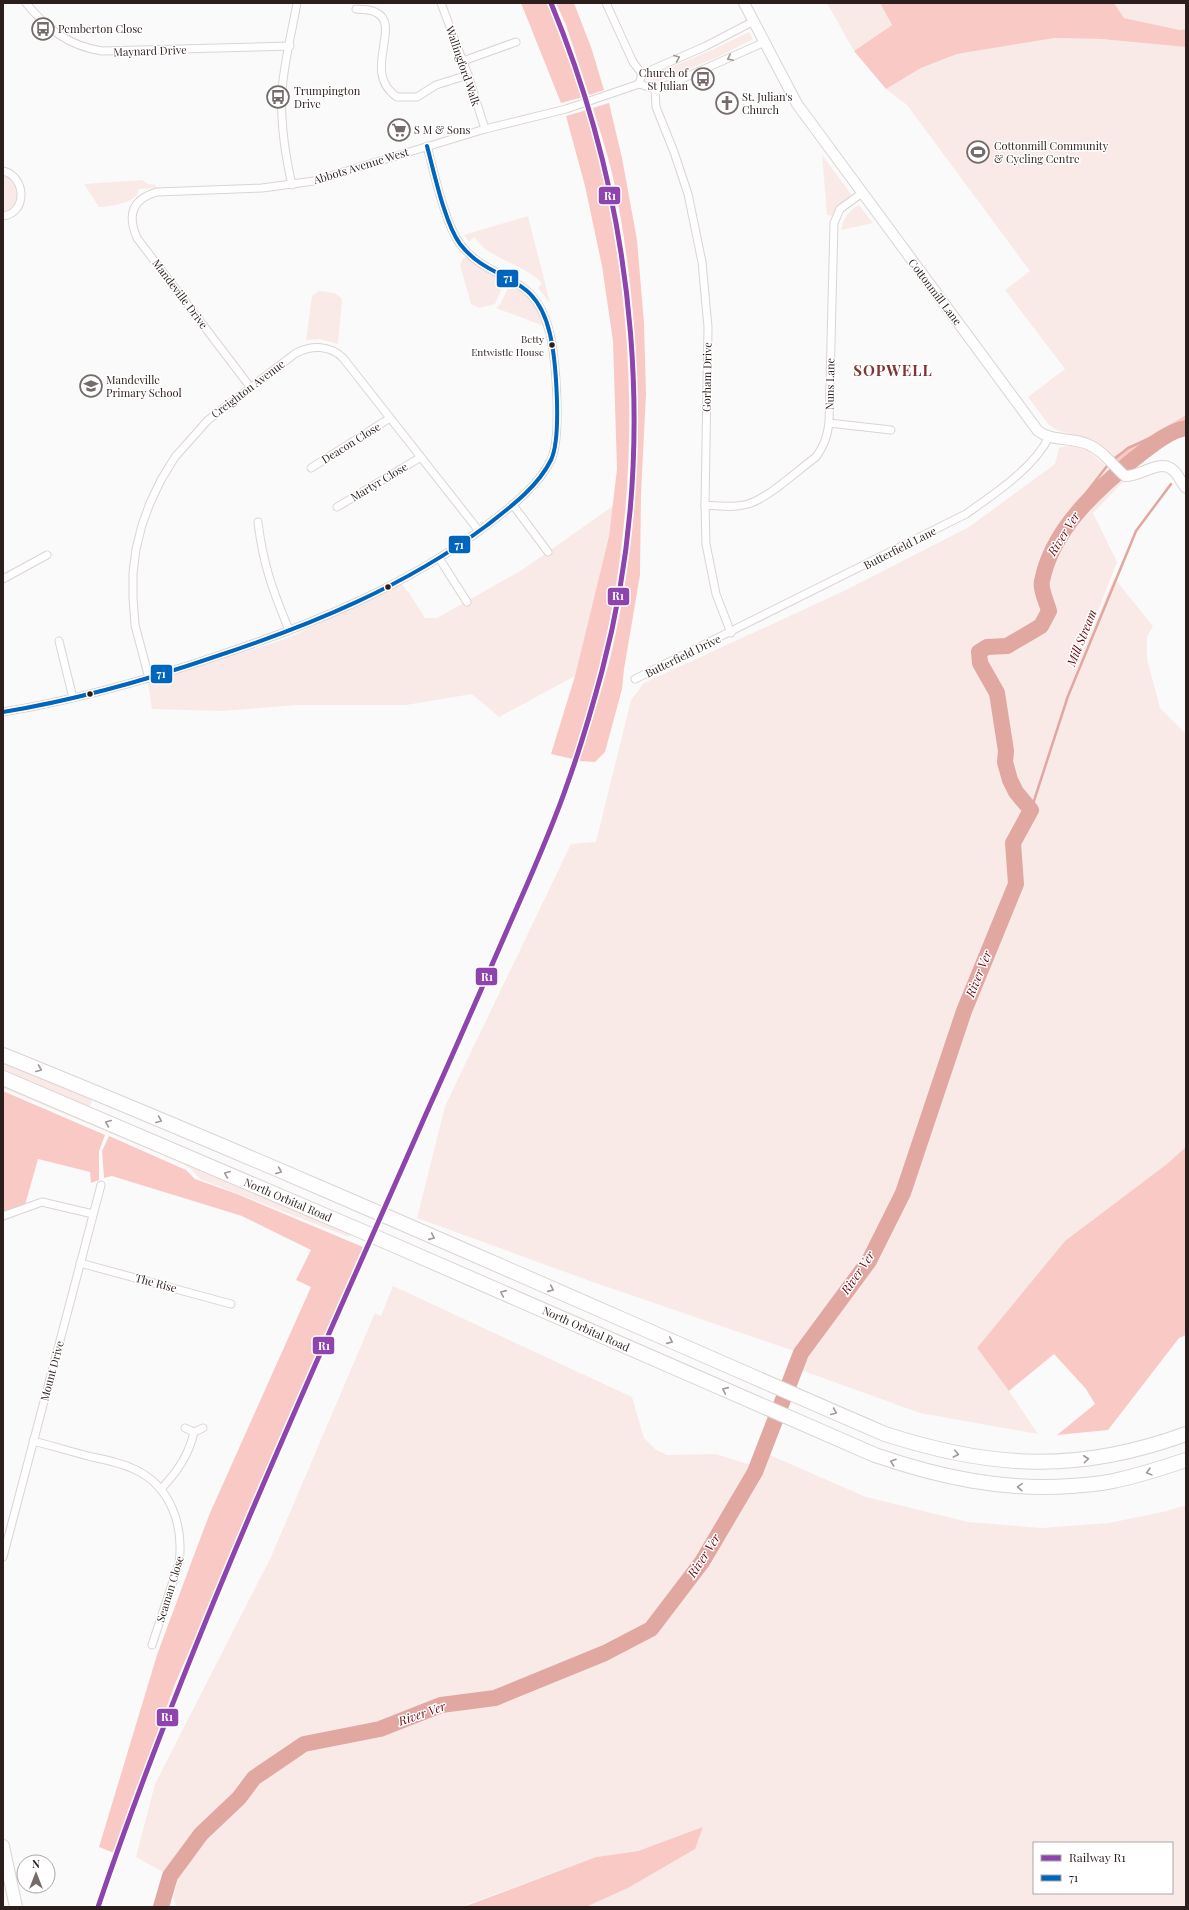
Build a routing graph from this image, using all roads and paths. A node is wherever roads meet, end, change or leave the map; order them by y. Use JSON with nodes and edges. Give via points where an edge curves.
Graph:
{"nodes":[{"id":1,"x":26,"y":3,"type":"edge"},
{"id":2,"x":297,"y":3,"type":"edge"},
{"id":3,"x":440,"y":3,"type":"edge"},
{"id":4,"x":606,"y":3,"type":"edge"},
{"id":5,"x":744,"y":3,"type":"edge"},
{"id":6,"x":356,"y":9,"type":"dead end"},
{"id":7,"x":754,"y":21,"type":"junction"},
{"id":8,"x":516,"y":42,"type":"dead end"},
{"id":9,"x":765,"y":42,"type":"junction"},
{"id":10,"x":290,"y":46,"type":"junction"},
{"id":11,"x":463,"y":61,"type":"junction"},
{"id":12,"x":642,"y":74,"type":"junction"},
{"id":13,"x":468,"y":76,"type":"junction"},
{"id":14,"x":639,"y":84,"type":"junction"},
{"id":15,"x":655,"y":89,"type":"junction"},
{"id":16,"x":485,"y":129,"type":"junction"},
{"id":17,"x":427,"y":146,"type":"junction"},
{"id":18,"x":3,"y":171,"type":"edge"},
{"id":19,"x":292,"y":185,"type":"junction"},
{"id":20,"x":862,"y":193,"type":"junction"},
{"id":21,"x":146,"y":195,"type":"joint"},
{"id":22,"x":3,"y":216,"type":"edge"},
{"id":23,"x":251,"y":388,"type":"junction"},
{"id":24,"x":390,"y":418,"type":"junction"},
{"id":25,"x":829,"y":423,"type":"junction"},
{"id":26,"x":891,"y":430,"type":"dead end"},
{"id":27,"x":1049,"y":437,"type":"junction"},
{"id":28,"x":421,"y":457,"type":"junction"},
{"id":29,"x":311,"y":468,"type":"dead end"},
{"id":30,"x":1186,"y":488,"type":"edge"},
{"id":31,"x":513,"y":505,"type":"junction"},
{"id":32,"x":705,"y":505,"type":"junction"},
{"id":33,"x":337,"y":507,"type":"dead end"},
{"id":34,"x":258,"y":522,"type":"dead end"},
{"id":35,"x":479,"y":531,"type":"junction"},
{"id":36,"x":548,"y":552,"type":"dead end"},
{"id":37,"x":47,"y":555,"type":"dead end"},
{"id":38,"x":439,"y":558,"type":"junction"},
{"id":39,"x":3,"y":580,"type":"edge"},
{"id":40,"x":467,"y":602,"type":"dead end"},
{"id":41,"x":289,"y":630,"type":"junction"},
{"id":42,"x":731,"y":632,"type":"junction"},
{"id":43,"x":59,"y":641,"type":"dead end"},
{"id":44,"x":149,"y":678,"type":"junction"},
{"id":45,"x":635,"y":679,"type":"dead end"},
{"id":46,"x":73,"y":698,"type":"junction"},
{"id":47,"x":3,"y":712,"type":"edge"},
{"id":48,"x":3,"y":1055,"type":"edge"},
{"id":49,"x":3,"y":1078,"type":"edge"},
{"id":50,"x":101,"y":1185,"type":"dead end"},
{"id":51,"x":93,"y":1214,"type":"junction"},
{"id":52,"x":3,"y":1216,"type":"edge"},
{"id":53,"x":80,"y":1263,"type":"junction"},
{"id":54,"x":231,"y":1304,"type":"dead end"},
{"id":55,"x":185,"y":1428,"type":"dead end"},
{"id":56,"x":203,"y":1428,"type":"dead end"},
{"id":57,"x":194,"y":1432,"type":"junction"},
{"id":58,"x":1186,"y":1434,"type":"edge"},
{"id":59,"x":33,"y":1441,"type":"junction"},
{"id":60,"x":1186,"y":1460,"type":"edge"},
{"id":61,"x":161,"y":1489,"type":"junction"},
{"id":62,"x":3,"y":1557,"type":"edge"},
{"id":63,"x":152,"y":1645,"type":"dead end"},
{"id":64,"x":3,"y":1846,"type":"edge"},
{"id":65,"x":16,"y":1907,"type":"edge"}],
"edges":[{"from":1,"to":10,"type":"street","name":"Maynard Drive","via":[[38,18],[58,35],[79,46],[102,52]]},
{"from":2,"to":10,"type":"street"},
{"from":3,"to":11,"type":"street","name":"Wallingford Walk"},
{"from":4,"to":12,"type":"street","via":[[633,62]]},
{"from":5,"to":7,"type":"street","name":"Cottonmill Lane"},
{"from":6,"to":13,"type":"street","via":[[376,12],[384,20],[386,28],[382,78],[385,86],[397,97],[416,97],[436,85]]},
{"from":7,"to":9,"type":"street","name":"Cottonmill Lane"},
{"from":12,"to":7,"type":"street","one_way":true,"via":[[706,46]]},
{"from":8,"to":11,"type":"street"},
{"from":9,"to":15,"type":"street","one_way":true},
{"from":9,"to":20,"type":"street","name":"Cottonmill Lane","via":[[797,104]]},
{"from":10,"to":19,"type":"street","via":[[282,90],[282,127]]},
{"from":11,"to":13,"type":"street","name":"Wallingford Walk"},
{"from":12,"to":14,"type":"street"},
{"from":13,"to":16,"type":"street","name":"Wallingford Walk"},
{"from":14,"to":15,"type":"street"},
{"from":14,"to":16,"type":"street","name":"Abbots Avenue West","via":[[566,109]]},
{"from":15,"to":32,"type":"street","name":"Gorham Drive","via":[[655,102],[688,194],[702,262],[708,327]]},
{"from":16,"to":17,"type":"street","name":"Abbots Avenue West"},
{"from":17,"to":19,"type":"street","name":"Abbots Avenue West","via":[[314,181]]},
{"from":17,"to":31,"type":"street","via":[[450,223],[460,244],[481,264],[519,284],[534,297],[544,314],[551,337],[558,428],[554,453],[542,474]]},
{"from":18,"to":22,"type":"street","via":[[16,178],[22,196],[17,208],[11,214]]},
{"from":19,"to":21,"type":"street","name":"Abbots Avenue West","via":[[157,192]]},
{"from":20,"to":25,"type":"street","name":"Nuns Lane","via":[[840,209],[834,223]]},
{"from":20,"to":27,"type":"street","name":"Cottonmill Lane","via":[[1038,431]]},
{"from":21,"to":23,"type":"street","name":"Mandeville Drive","via":[[136,204],[133,212],[132,221],[137,238]]},
{"from":23,"to":24,"type":"street","name":"Creighton Avenue","via":[[296,353],[304,349],[321,347],[338,353],[343,358]]},
{"from":23,"to":44,"type":"street","name":"Creighton Avenue","via":[[208,420],[175,457],[161,480],[142,525],[133,574],[133,597],[136,625]]},
{"from":24,"to":28,"type":"street","name":"Creighton Avenue"},
{"from":24,"to":29,"type":"street","name":"Deacon Close"},
{"from":25,"to":26,"type":"street"},
{"from":25,"to":32,"type":"street","name":"Nuns Lane","via":[[827,439],[816,457],[758,500],[736,506]]},
{"from":27,"to":30,"type":"street","via":[[1087,444],[1097,449],[1123,474],[1129,476],[1159,466],[1169,467]]},
{"from":27,"to":42,"type":"street","name":"Butterfield Lane","via":[[1043,449],[1004,487],[966,514]]},
{"from":28,"to":33,"type":"street","name":"Martyr Close"},
{"from":28,"to":35,"type":"street","name":"Creighton Avenue"},
{"from":31,"to":35,"type":"street"},
{"from":31,"to":36,"type":"street"},
{"from":32,"to":42,"type":"street","name":"Gorham Drive","via":[[706,544],[710,569],[716,594]]},
{"from":34,"to":41,"type":"street","via":[[268,579]]},
{"from":35,"to":38,"type":"street"},
{"from":37,"to":39,"type":"street"},
{"from":38,"to":40,"type":"street"},
{"from":38,"to":41,"type":"street","via":[[388,587]]},
{"from":41,"to":44,"type":"street"},
{"from":42,"to":45,"type":"street","name":"Butterfield Drive"},
{"from":43,"to":46,"type":"street"},
{"from":44,"to":46,"type":"street"},
{"from":46,"to":47,"type":"street"},
{"from":48,"to":58,"type":"highway","name":"North Orbital Road","one_way":true,"via":[[396,1221],[885,1434],[927,1447],[989,1460],[1043,1462],[1095,1458],[1139,1450]]},
{"from":60,"to":49,"type":"highway","name":"North Orbital Road","one_way":true,"via":[[1113,1482],[1060,1487],[1002,1486],[914,1469],[875,1456],[388,1242]]},
{"from":50,"to":51,"type":"street","name":"Mount Drive"},
{"from":51,"to":52,"type":"street","via":[[42,1202]]},
{"from":51,"to":53,"type":"street","name":"Mount Drive"},
{"from":53,"to":54,"type":"street","name":"The Rise"},
{"from":53,"to":59,"type":"street","name":"Mount Drive"},
{"from":55,"to":57,"type":"street"},
{"from":56,"to":57,"type":"street"},
{"from":57,"to":61,"type":"street","via":[[190,1450]]},
{"from":59,"to":61,"type":"street","name":"Seaman Close","via":[[122,1464],[137,1470]]},
{"from":59,"to":62,"type":"street","name":"Mount Drive"},
{"from":61,"to":63,"type":"street","name":"Seaman Close","via":[[175,1514],[181,1550],[180,1563]]},
{"from":64,"to":65,"type":"main road"}]}
